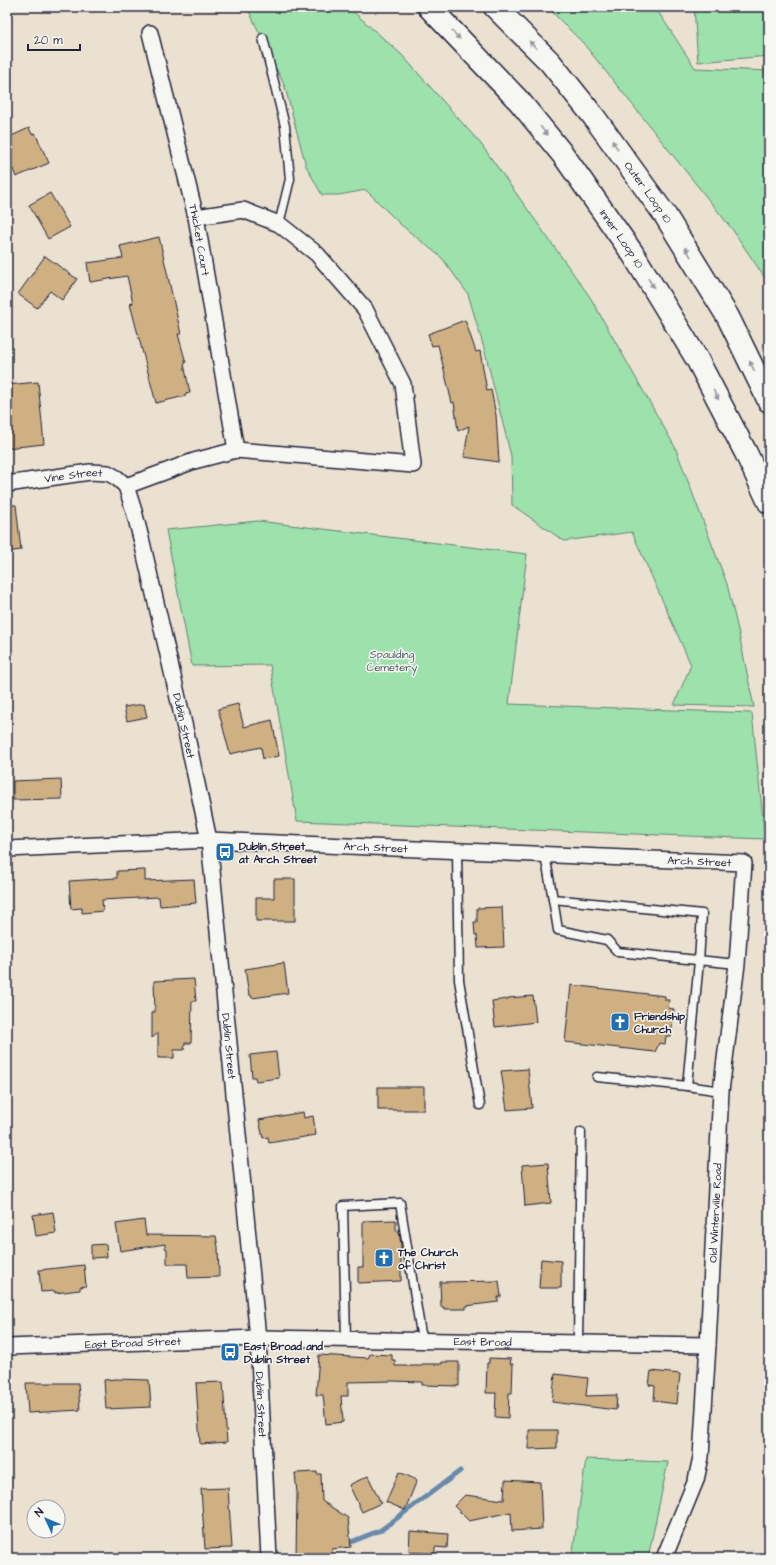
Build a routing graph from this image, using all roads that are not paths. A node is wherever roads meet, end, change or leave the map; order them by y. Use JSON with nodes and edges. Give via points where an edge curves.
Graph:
{"nodes":[{"id":1,"x":429,"y":7,"type":"edge"},
{"id":2,"x":495,"y":7,"type":"edge"},
{"id":3,"x":150,"y":33,"type":"dead end"},
{"id":4,"x":263,"y":38,"type":"dead end"},
{"id":5,"x":196,"y":216,"type":"junction"},
{"id":6,"x":279,"y":224,"type":"junction"},
{"id":7,"x":769,"y":401,"type":"edge"},
{"id":8,"x":236,"y":450,"type":"junction"},
{"id":9,"x":7,"y":484,"type":"edge"},
{"id":10,"x":126,"y":486,"type":"junction"},
{"id":11,"x":769,"y":502,"type":"edge"},
{"id":12,"x":209,"y":840,"type":"junction"},
{"id":13,"x":7,"y":849,"type":"edge"},
{"id":14,"x":457,"y":851,"type":"junction"},
{"id":15,"x":545,"y":855,"type":"junction"},
{"id":16,"x":744,"y":863,"type":"joint"},
{"id":17,"x":553,"y":899,"type":"junction"},
{"id":18,"x":699,"y":962,"type":"junction"},
{"id":19,"x":736,"y":964,"type":"junction"},
{"id":20,"x":597,"y":1077,"type":"dead end"},
{"id":21,"x":687,"y":1086,"type":"junction"},
{"id":22,"x":721,"y":1091,"type":"junction"},
{"id":23,"x":480,"y":1105,"type":"dead end"},
{"id":24,"x":581,"y":1132,"type":"dead end"},
{"id":25,"x":258,"y":1338,"type":"junction"},
{"id":26,"x":346,"y":1339,"type":"junction"},
{"id":27,"x":422,"y":1340,"type":"junction"},
{"id":28,"x":578,"y":1343,"type":"junction"},
{"id":29,"x":708,"y":1345,"type":"junction"},
{"id":30,"x":7,"y":1347,"type":"edge"},
{"id":31,"x":269,"y":1558,"type":"edge"},
{"id":32,"x":664,"y":1558,"type":"edge"}],
"edges":[{"from":1,"to":11,"type":"highway","name":"Inner Loop 10","one_way":true,"via":[[520,102],[564,156],[633,254],[697,359]]},
{"from":7,"to":2,"type":"highway","name":"Outer Loop 10","one_way":true,"via":[[728,317],[665,215],[594,117],[550,62]]},
{"from":3,"to":5,"type":"street","name":"Thicket Court"},
{"from":4,"to":6,"type":"lane","via":[[285,126],[290,179]]},
{"from":5,"to":6,"type":"street","via":[[243,210]]},
{"from":5,"to":8,"type":"street","name":"Thicket Court"},
{"from":6,"to":8,"type":"street","via":[[317,254],[365,309],[403,384],[413,465]]},
{"from":8,"to":10,"type":"street","via":[[194,461]]},
{"from":9,"to":10,"type":"street","name":"Vine Street","via":[[90,472],[108,473]]},
{"from":10,"to":12,"type":"street","name":"Dublin Street","via":[[142,542]]},
{"from":12,"to":13,"type":"street","name":"Arch Street"},
{"from":12,"to":14,"type":"street","name":"Arch Street"},
{"from":12,"to":25,"type":"street","name":"Dublin Street"},
{"from":14,"to":15,"type":"street","name":"Arch Street"},
{"from":14,"to":23,"type":"lane","via":[[459,980]]},
{"from":15,"to":16,"type":"street","name":"Arch Street"},
{"from":15,"to":17,"type":"lane"},
{"from":16,"to":19,"type":"street","name":"Old Winterville Road"},
{"from":17,"to":18,"type":"lane","via":[[558,930],[607,940],[618,952]]},
{"from":17,"to":18,"type":"lane","via":[[702,914]]},
{"from":18,"to":19,"type":"lane"},
{"from":18,"to":21,"type":"lane"},
{"from":19,"to":22,"type":"street","name":"Old Winterville Road"},
{"from":20,"to":21,"type":"lane"},
{"from":21,"to":22,"type":"lane"},
{"from":22,"to":29,"type":"street","name":"Old Winterville Road"},
{"from":24,"to":28,"type":"lane"},
{"from":25,"to":26,"type":"street","name":"East Broad"},
{"from":25,"to":30,"type":"street","name":"East Broad Street"},
{"from":25,"to":31,"type":"street","name":"Dublin Street"},
{"from":26,"to":27,"type":"street","name":"East Broad"},
{"from":26,"to":27,"type":"lane","via":[[343,1206],[400,1203]]},
{"from":27,"to":28,"type":"street","name":"East Broad"},
{"from":28,"to":29,"type":"street","name":"East Broad"},
{"from":29,"to":32,"type":"street","name":"Old Winterville Road","via":[[701,1457],[696,1480]]}]}
